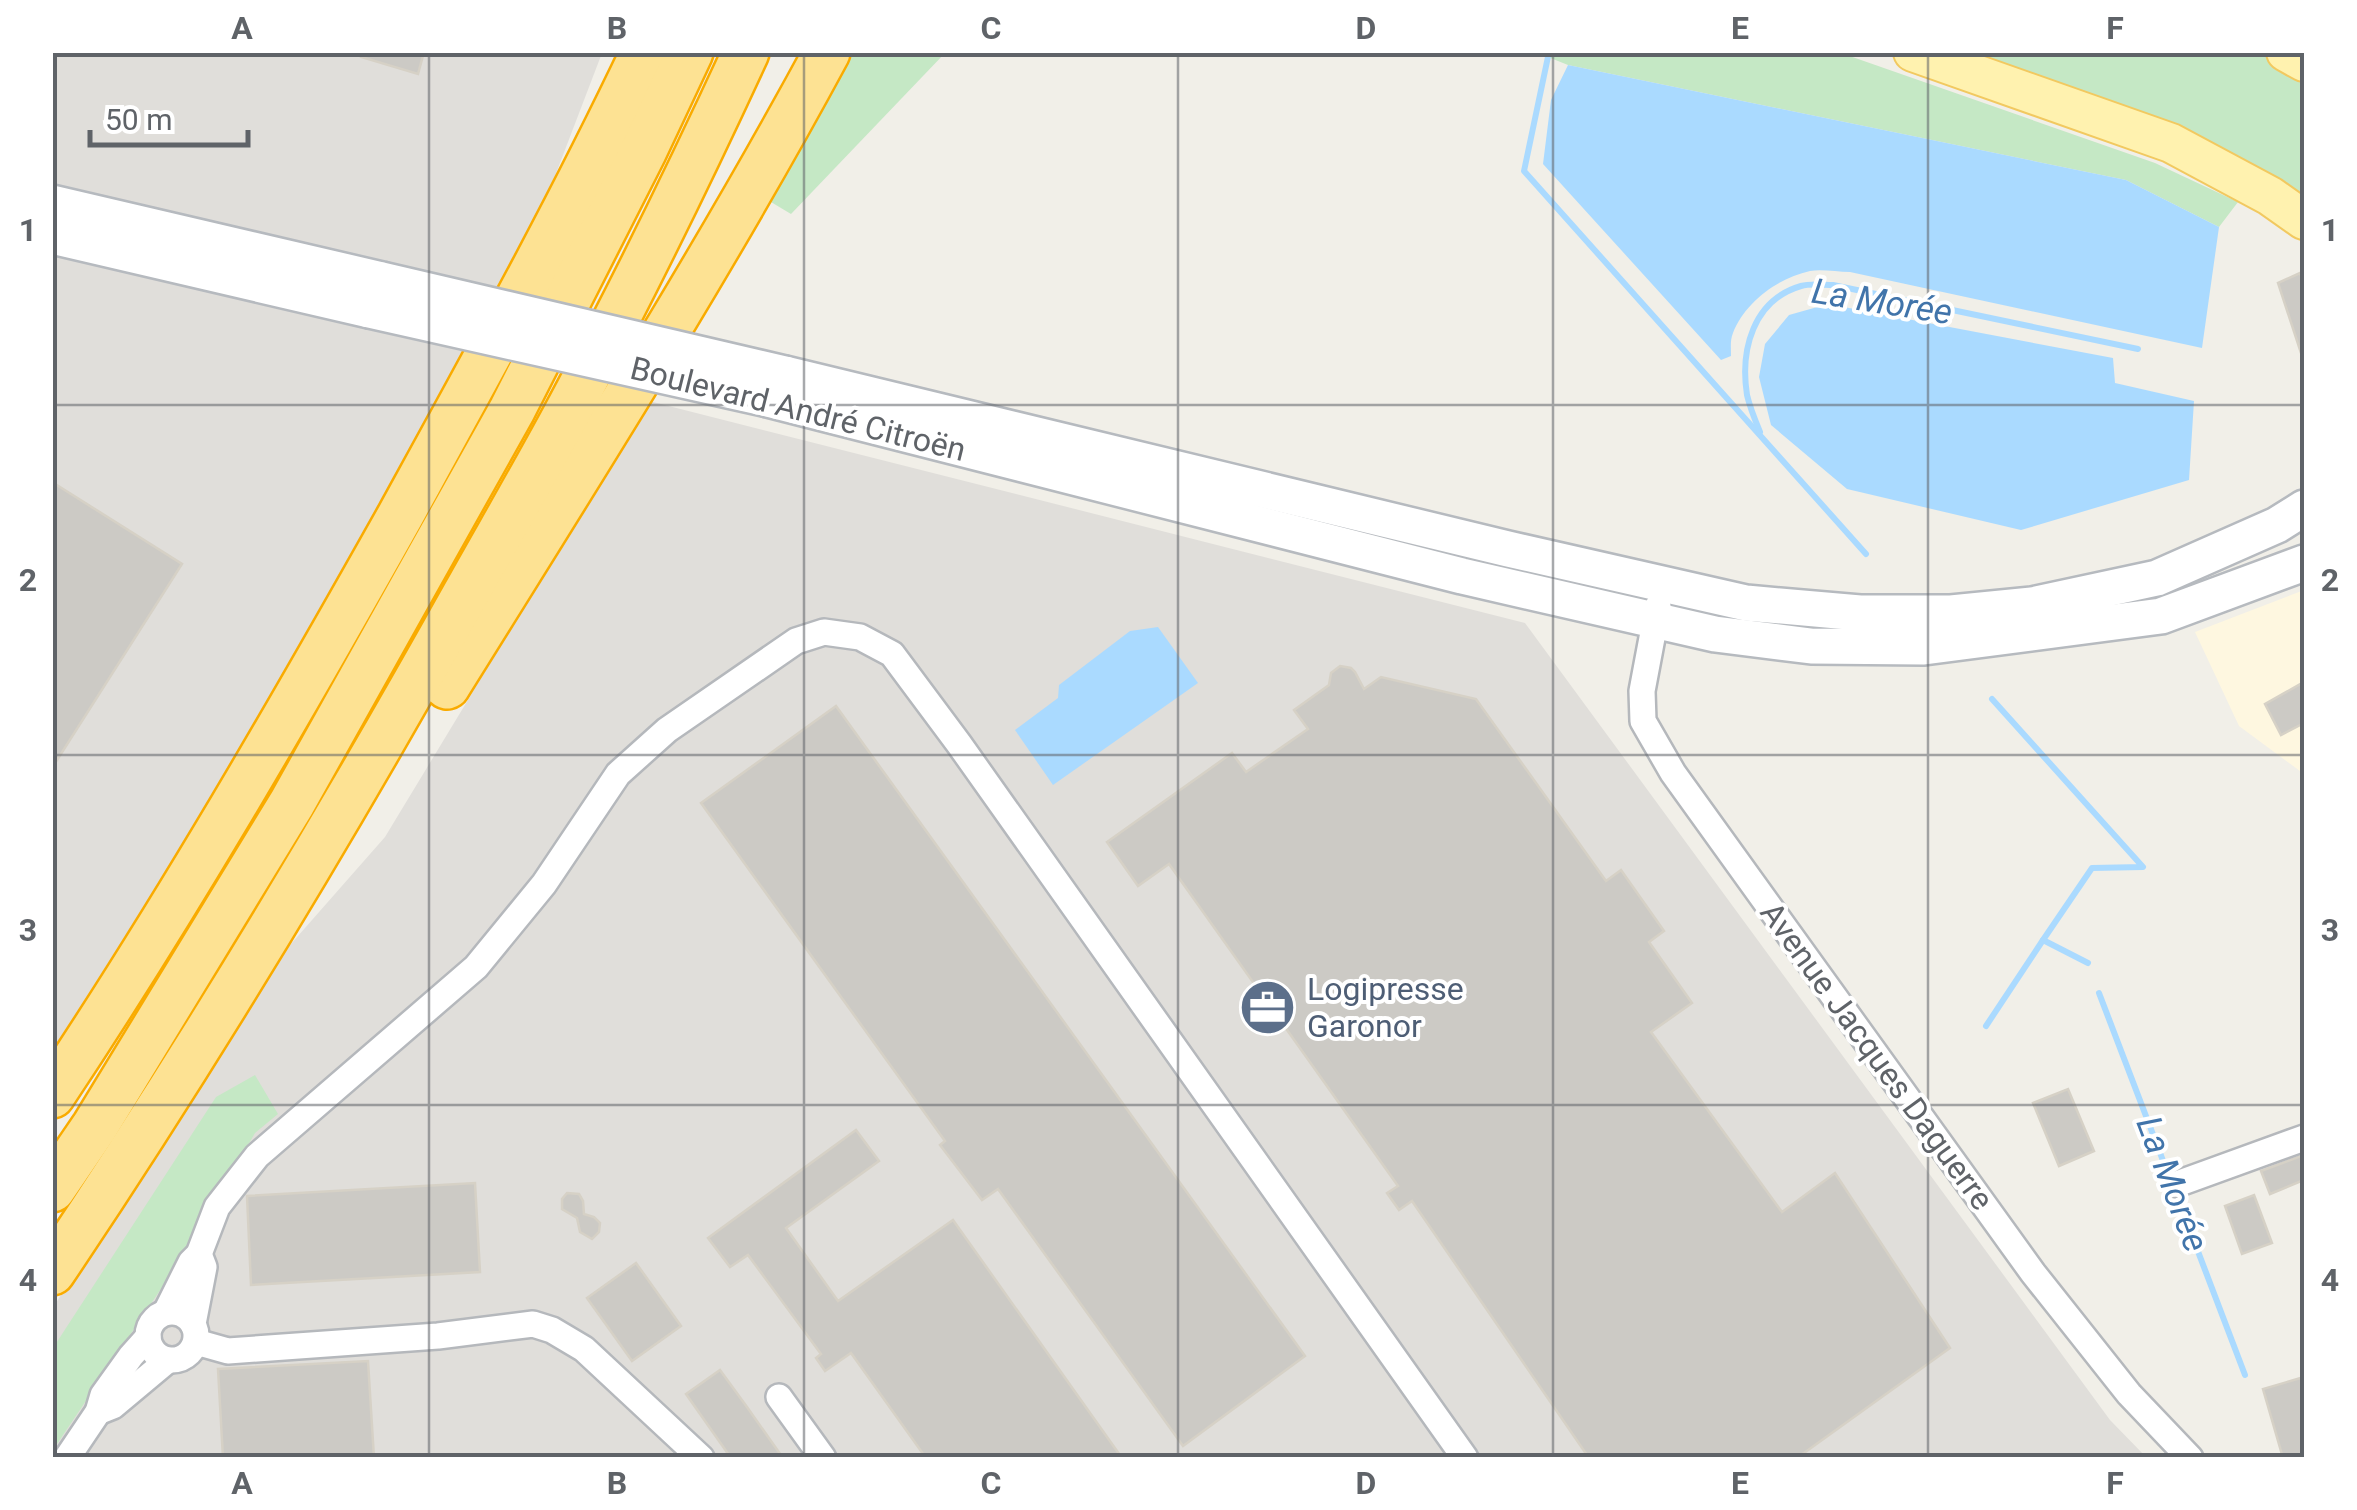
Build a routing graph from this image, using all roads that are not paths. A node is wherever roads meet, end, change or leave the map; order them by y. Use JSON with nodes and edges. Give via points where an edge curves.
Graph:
{"nodes":[{"id":1,"x":609,"y":52,"type":"edge"},
{"id":2,"x":644,"y":52,"type":"edge"},
{"id":3,"x":690,"y":52,"type":"edge"},
{"id":4,"x":746,"y":52,"type":"edge"},
{"id":5,"x":826,"y":52,"type":"edge"},
{"id":6,"x":1913,"y":52,"type":"edge"},
{"id":7,"x":2286,"y":52,"type":"edge"},
{"id":8,"x":2304,"y":62,"type":"edge"},
{"id":9,"x":592,"y":160,"type":"junction"},
{"id":10,"x":52,"y":203,"type":"edge"},
{"id":11,"x":2304,"y":220,"type":"edge"},
{"id":12,"x":52,"y":236,"type":"edge"},
{"id":13,"x":376,"y":295,"type":"junction"},
{"id":14,"x":777,"y":387,"type":"junction"},
{"id":15,"x":2304,"y":508,"type":"edge"},
{"id":16,"x":2304,"y":563,"type":"edge"},
{"id":17,"x":1662,"y":585,"type":"junction"},
{"id":18,"x":1655,"y":621,"type":"junction"},
{"id":19,"x":366,"y":772,"type":"junction"},
{"id":20,"x":52,"y":1095,"type":"edge"},
{"id":21,"x":2304,"y":1138,"type":"edge"},
{"id":22,"x":2177,"y":1184,"type":"dead end"},
{"id":23,"x":52,"y":1189,"type":"edge"},
{"id":24,"x":199,"y":1254,"type":"junction"},
{"id":25,"x":52,"y":1272,"type":"edge"},
{"id":26,"x":166,"y":1312,"type":"junction"},
{"id":27,"x":533,"y":1324,"type":"junction"},
{"id":28,"x":194,"y":1333,"type":"junction"},
{"id":29,"x":148,"y":1337,"type":"junction"},
{"id":30,"x":168,"y":1360,"type":"junction"},
{"id":31,"x":779,"y":1397,"type":"dead end"},
{"id":32,"x":98,"y":1412,"type":"junction"},
{"id":33,"x":67,"y":1458,"type":"edge"},
{"id":34,"x":678,"y":1458,"type":"edge"},
{"id":35,"x":701,"y":1458,"type":"edge"},
{"id":36,"x":822,"y":1458,"type":"edge"},
{"id":37,"x":1465,"y":1458,"type":"edge"},
{"id":38,"x":2190,"y":1458,"type":"edge"}],
"edges":[{"from":1,"to":9,"type":"highway","via":[[584,131]]},
{"from":2,"to":9,"type":"highway"},
{"from":3,"to":23,"type":"highway","via":[[484,462],[292,803]]},
{"from":4,"to":19,"type":"highway","via":[[575,398]]},
{"from":5,"to":19,"type":"highway","via":[[760,174],[408,750]]},
{"from":6,"to":11,"type":"main road","via":[[2171,143]]},
{"from":7,"to":8,"type":"main road"},
{"from":9,"to":20,"type":"highway","via":[[311,675]]},
{"from":10,"to":13,"type":"main road","name":"Boulevard André Citroën"},
{"from":12,"to":13,"type":"main road","name":"Boulevard André Citroën"},
{"from":13,"to":14,"type":"main road","name":"Boulevard André Citroën","bridge":true},
{"from":14,"to":17,"type":"main road","name":"Boulevard André Citroën"},
{"from":14,"to":18,"type":"main road","name":"Boulevard André Citroën"},
{"from":15,"to":17,"type":"main road","name":"Boulevard André Citroën","via":[[2157,578],[2032,605],[1860,613],[1746,603]]},
{"from":16,"to":18,"type":"main road","name":"Boulevard André Citroën","via":[[2161,616],[1924,647],[1811,646]]},
{"from":17,"to":18,"type":"street","name":"Avenue Jacques Daguerre"},
{"from":18,"to":38,"type":"street","name":"Avenue Jacques Daguerre","via":[[1643,721],[1673,773],[2033,1272]]},
{"from":19,"to":25,"type":"highway"},
{"from":21,"to":22,"type":"street"},
{"from":24,"to":26,"type":"street"},
{"from":24,"to":28,"type":"street","via":[[204,1267]]},
{"from":24,"to":37,"type":"street","via":[[217,1207],[257,1156],[476,967],[544,884],[618,774],[667,730],[796,640],[824,632],[860,637],[892,654],[959,744]]},
{"from":26,"to":28,"type":"street","via":[[182,1314]]},
{"from":26,"to":29,"type":"street","via":[[152,1321]]},
{"from":27,"to":28,"type":"street","via":[[228,1351]]},
{"from":27,"to":34,"type":"street"},
{"from":27,"to":35,"type":"street","via":[[584,1349]]},
{"from":28,"to":30,"type":"street","via":[[188,1354]]},
{"from":29,"to":30,"type":"street","via":[[154,1352]]},
{"from":29,"to":32,"type":"street"},
{"from":30,"to":32,"type":"street"},
{"from":31,"to":36,"type":"street"},
{"from":32,"to":33,"type":"street"}]}
